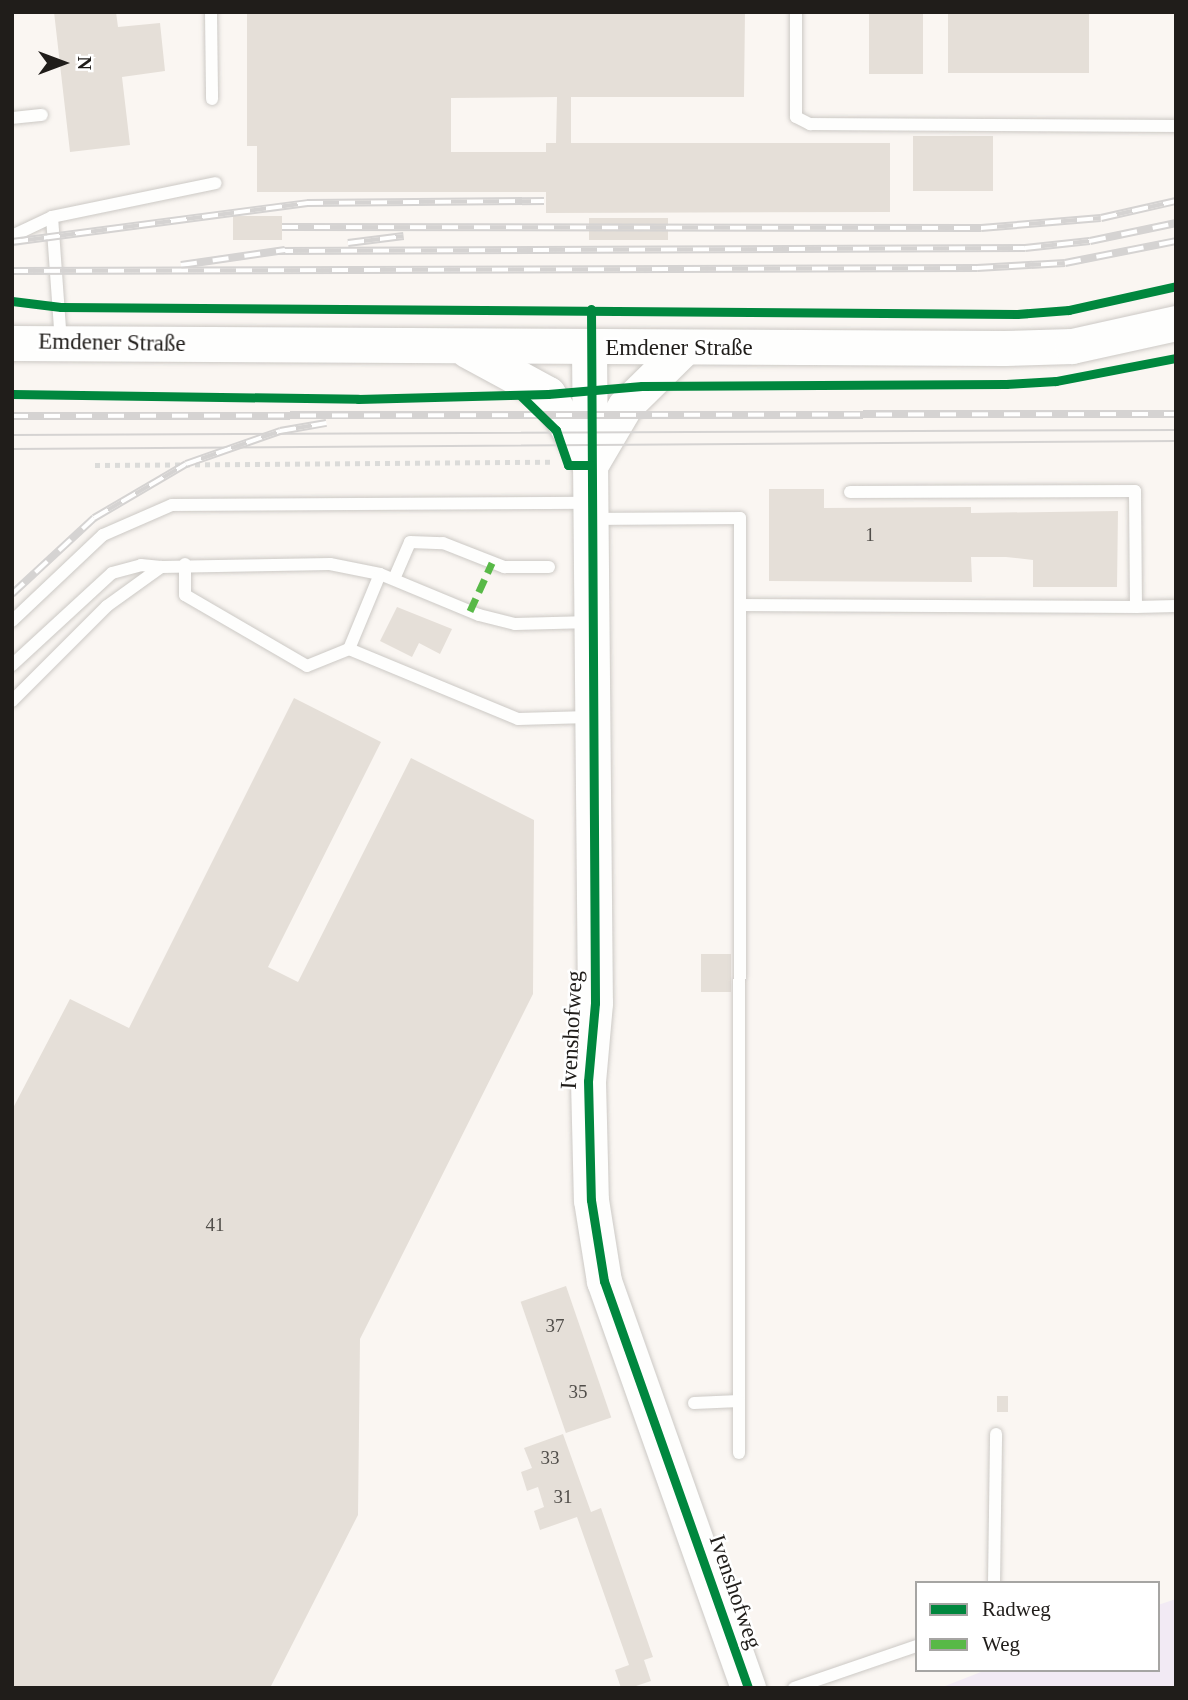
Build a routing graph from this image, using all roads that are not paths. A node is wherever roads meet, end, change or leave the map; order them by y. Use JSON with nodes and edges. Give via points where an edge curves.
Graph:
{"nodes":[{"id":1,"x":211,"y":12,"type":"edge"},
{"id":2,"x":796,"y":12,"type":"edge"},
{"id":3,"x":212,"y":99,"type":"dead end"},
{"id":4,"x":42,"y":115,"type":"dead end"},
{"id":5,"x":12,"y":118,"type":"edge"},
{"id":6,"x":1176,"y":126,"type":"edge"},
{"id":7,"x":216,"y":183,"type":"dead end"},
{"id":8,"x":52,"y":217,"type":"junction"},
{"id":9,"x":12,"y":236,"type":"edge"},
{"id":10,"x":1176,"y":323,"type":"edge"},
{"id":11,"x":12,"y":342,"type":"edge"},
{"id":12,"x":61,"y":342,"type":"junction"},
{"id":13,"x":461,"y":347,"type":"junction"},
{"id":14,"x":685,"y":347,"type":"junction"},
{"id":15,"x":589,"y":348,"type":"junction"},
{"id":16,"x":576,"y":468,"type":"junction"},
{"id":17,"x":850,"y":492,"type":"dead end"},
{"id":18,"x":591,"y":511,"type":"junction"},
{"id":19,"x":185,"y":564,"type":"junction"},
{"id":20,"x":161,"y":566,"type":"junction"},
{"id":21,"x":549,"y":567,"type":"dead end"},
{"id":22,"x":380,"y":574,"type":"junction"},
{"id":23,"x":394,"y":579,"type":"junction"},
{"id":24,"x":740,"y":605,"type":"junction"},
{"id":25,"x":1176,"y":606,"type":"edge"},
{"id":26,"x":1136,"y":607,"type":"junction"},
{"id":27,"x":12,"y":621,"type":"edge"},
{"id":28,"x":593,"y":622,"type":"junction"},
{"id":29,"x":349,"y":649,"type":"junction"},
{"id":30,"x":12,"y":665,"type":"edge"},
{"id":31,"x":12,"y":701,"type":"edge"},
{"id":32,"x":593,"y":717,"type":"junction"},
{"id":33,"x":739,"y":1401,"type":"junction"},
{"id":34,"x":694,"y":1404,"type":"dead end"},
{"id":35,"x":996,"y":1434,"type":"dead end"},
{"id":36,"x":739,"y":1453,"type":"dead end"},
{"id":37,"x":994,"y":1581,"type":"edge"},
{"id":38,"x":915,"y":1647,"type":"edge"},
{"id":39,"x":748,"y":1688,"type":"edge"},
{"id":40,"x":794,"y":1688,"type":"edge"}],
"edges":[{"from":1,"to":3,"type":"lane"},
{"from":2,"to":6,"type":"lane","via":[[796,117],[810,124]]},
{"from":4,"to":5,"type":"lane"},
{"from":7,"to":8,"type":"lane"},
{"from":8,"to":9,"type":"lane"},
{"from":8,"to":12,"type":"lane"},
{"from":10,"to":14,"type":"street","name":"Emdener Straße","via":[[1072,346]]},
{"from":11,"to":12,"type":"street","name":"Emdener Straße"},
{"from":12,"to":13,"type":"street","name":"Emdener Straße"},
{"from":13,"to":15,"type":"street","name":"Emdener Straße"},
{"from":13,"to":16,"type":"street","via":[[548,394]]},
{"from":14,"to":15,"type":"street","name":"Emdener Straße"},
{"from":14,"to":16,"type":"street","via":[[625,406]]},
{"from":15,"to":16,"type":"street","name":"Ivenshofweg"},
{"from":16,"to":18,"type":"street","name":"Ivenshofweg"},
{"from":17,"to":26,"type":"lane","via":[[1135,491]]},
{"from":18,"to":24,"type":"lane","via":[[740,518]]},
{"from":18,"to":27,"type":"lane","via":[[172,505],[103,535]]},
{"from":18,"to":28,"type":"street","name":"Ivenshofweg"},
{"from":19,"to":20,"type":"lane"},
{"from":19,"to":22,"type":"lane","via":[[330,564]]},
{"from":19,"to":29,"type":"lane","via":[[185,595],[307,666]]},
{"from":20,"to":30,"type":"lane","via":[[142,565],[112,573]]},
{"from":20,"to":31,"type":"lane","via":[[107,606]]},
{"from":21,"to":23,"type":"lane","via":[[503,567],[443,543],[410,542]]},
{"from":22,"to":23,"type":"lane"},
{"from":22,"to":29,"type":"lane"},
{"from":23,"to":28,"type":"lane","via":[[479,615],[515,624]]},
{"from":24,"to":26,"type":"lane"},
{"from":24,"to":33,"type":"lane"},
{"from":25,"to":26,"type":"lane"},
{"from":28,"to":32,"type":"street","name":"Ivenshofweg"},
{"from":29,"to":32,"type":"lane","via":[[518,719]]},
{"from":32,"to":39,"type":"street","name":"Ivenshofweg","via":[[591,1200],[604,1281]]},
{"from":33,"to":34,"type":"lane"},
{"from":33,"to":36,"type":"lane"},
{"from":35,"to":37,"type":"lane"},
{"from":38,"to":40,"type":"lane"}]}
